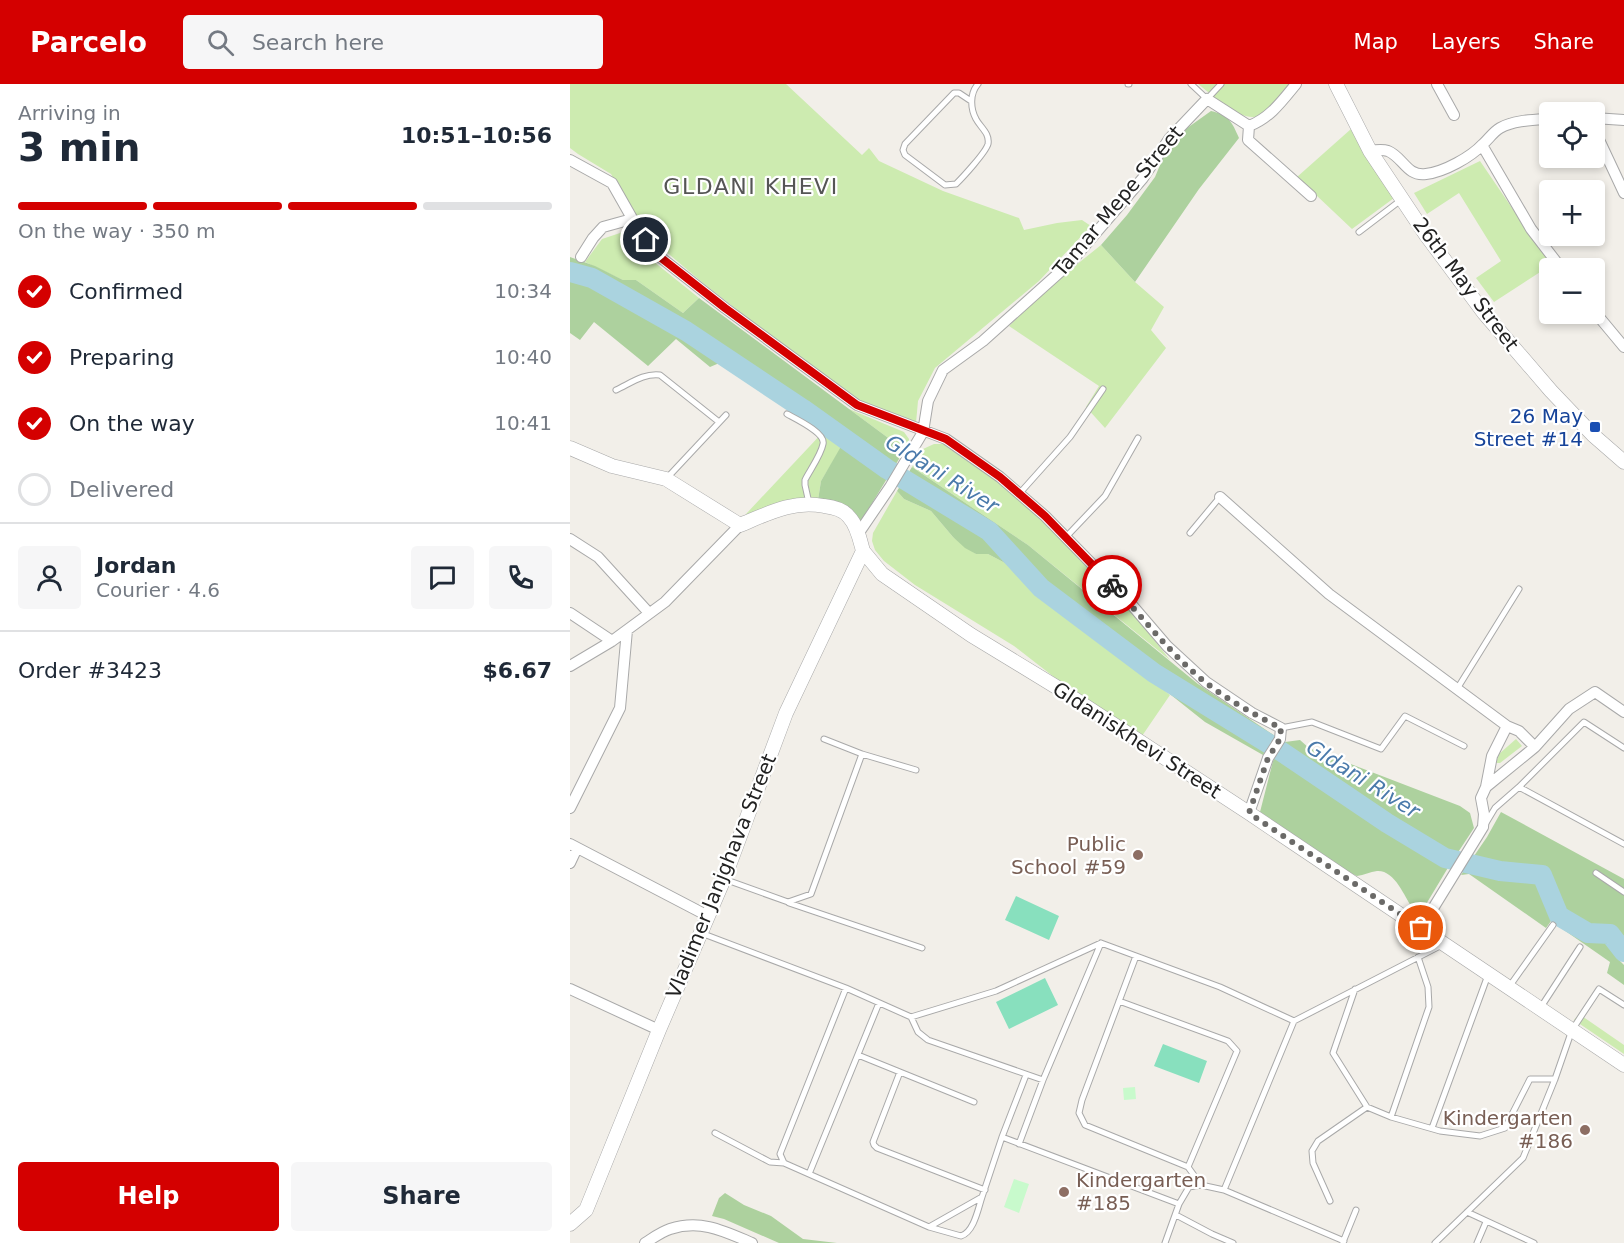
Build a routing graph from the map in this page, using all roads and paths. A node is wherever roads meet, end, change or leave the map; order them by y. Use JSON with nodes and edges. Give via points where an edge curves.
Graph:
{"nodes":[{"id":1,"x":978,"y":84,"type":"edge"},
{"id":2,"x":1191,"y":84,"type":"edge"},
{"id":3,"x":1221,"y":84,"type":"edge"},
{"id":4,"x":1296,"y":84,"type":"edge"},
{"id":5,"x":1336,"y":84,"type":"edge"},
{"id":6,"x":1437,"y":84,"type":"edge"},
{"id":7,"x":1207,"y":99,"type":"junction"},
{"id":8,"x":971,"y":100,"type":"junction"},
{"id":9,"x":1454,"y":115,"type":"dead end"},
{"id":10,"x":1605,"y":119,"type":"edge"},
{"id":11,"x":1539,"y":120,"type":"edge"},
{"id":12,"x":1624,"y":120,"type":"edge"},
{"id":13,"x":1250,"y":126,"type":"junction"},
{"id":14,"x":1482,"y":146,"type":"junction"},
{"id":15,"x":1370,"y":151,"type":"junction"},
{"id":16,"x":1605,"y":152,"type":"edge"},
{"id":17,"x":570,"y":160,"type":"edge"},
{"id":18,"x":1624,"y":193,"type":"edge"},
{"id":19,"x":1311,"y":196,"type":"dead end"},
{"id":20,"x":1403,"y":200,"type":"junction"},
{"id":21,"x":632,"y":219,"type":"junction"},
{"id":22,"x":1359,"y":232,"type":"dead end"},
{"id":23,"x":581,"y":256,"type":"dead end"},
{"id":24,"x":1553,"y":258,"type":"edge"},
{"id":25,"x":1605,"y":324,"type":"edge"},
{"id":26,"x":1624,"y":347,"type":"edge"},
{"id":27,"x":1103,"y":389,"type":"dead end"},
{"id":28,"x":616,"y":390,"type":"dead end"},
{"id":29,"x":787,"y":414,"type":"dead end"},
{"id":30,"x":726,"y":415,"type":"dead end"},
{"id":31,"x":719,"y":422,"type":"junction"},
{"id":32,"x":922,"y":432,"type":"junction"},
{"id":33,"x":1138,"y":438,"type":"dead end"},
{"id":34,"x":570,"y":448,"type":"edge"},
{"id":35,"x":1624,"y":462,"type":"edge"},
{"id":36,"x":666,"y":479,"type":"junction"},
{"id":37,"x":1020,"y":494,"type":"junction"},
{"id":38,"x":1220,"y":497,"type":"joint"},
{"id":39,"x":809,"y":503,"type":"junction"},
{"id":40,"x":740,"y":525,"type":"junction"},
{"id":41,"x":1190,"y":533,"type":"dead end"},
{"id":42,"x":858,"y":534,"type":"junction"},
{"id":43,"x":1065,"y":537,"type":"junction"},
{"id":44,"x":570,"y":539,"type":"edge"},
{"id":45,"x":863,"y":551,"type":"junction"},
{"id":46,"x":1519,"y":589,"type":"dead end"},
{"id":47,"x":649,"y":613,"type":"junction"},
{"id":48,"x":570,"y":614,"type":"edge"},
{"id":49,"x":627,"y":630,"type":"junction"},
{"id":50,"x":612,"y":641,"type":"junction"},
{"id":51,"x":570,"y":666,"type":"edge"},
{"id":52,"x":1457,"y":689,"type":"junction"},
{"id":53,"x":1624,"y":712,"type":"edge"},
{"id":54,"x":1507,"y":726,"type":"junction"},
{"id":55,"x":1280,"y":733,"type":"junction"},
{"id":56,"x":824,"y":739,"type":"dead end"},
{"id":57,"x":1464,"y":746,"type":"dead end"},
{"id":58,"x":1535,"y":747,"type":"junction"},
{"id":59,"x":1624,"y":748,"type":"edge"},
{"id":60,"x":862,"y":754,"type":"junction"},
{"id":61,"x":916,"y":770,"type":"dead end"},
{"id":62,"x":1486,"y":787,"type":"junction"},
{"id":63,"x":1520,"y":787,"type":"junction"},
{"id":64,"x":570,"y":808,"type":"edge"},
{"id":65,"x":1249,"y":813,"type":"junction"},
{"id":66,"x":1482,"y":830,"type":"junction"},
{"id":67,"x":1624,"y":844,"type":"edge"},
{"id":68,"x":574,"y":846,"type":"edge"},
{"id":69,"x":570,"y":863,"type":"edge"},
{"id":70,"x":1596,"y":873,"type":"dead end"},
{"id":71,"x":724,"y":879,"type":"junction"},
{"id":72,"x":1624,"y":892,"type":"edge"},
{"id":73,"x":788,"y":902,"type":"junction"},
{"id":74,"x":708,"y":916,"type":"junction"},
{"id":75,"x":1552,"y":925,"type":"dead end"},
{"id":76,"x":1421,"y":928,"type":"junction"},
{"id":77,"x":701,"y":933,"type":"junction"},
{"id":78,"x":1101,"y":943,"type":"junction"},
{"id":79,"x":1443,"y":944,"type":"junction"},
{"id":80,"x":1580,"y":947,"type":"dead end"},
{"id":81,"x":922,"y":948,"type":"dead end"},
{"id":82,"x":1136,"y":956,"type":"junction"},
{"id":83,"x":1418,"y":957,"type":"junction"},
{"id":84,"x":1488,"y":975,"type":"junction"},
{"id":85,"x":846,"y":988,"type":"junction"},
{"id":86,"x":1355,"y":988,"type":"junction"},
{"id":87,"x":1508,"y":988,"type":"junction"},
{"id":88,"x":570,"y":989,"type":"edge"},
{"id":89,"x":1119,"y":1001,"type":"junction"},
{"id":90,"x":879,"y":1003,"type":"junction"},
{"id":91,"x":1624,"y":1005,"type":"edge"},
{"id":92,"x":1540,"y":1009,"type":"junction"},
{"id":93,"x":910,"y":1017,"type":"junction"},
{"id":94,"x":1294,"y":1021,"type":"junction"},
{"id":95,"x":659,"y":1030,"type":"junction"},
{"id":96,"x":1572,"y":1030,"type":"junction"},
{"id":97,"x":858,"y":1055,"type":"junction"},
{"id":98,"x":1624,"y":1065,"type":"edge"},
{"id":99,"x":900,"y":1072,"type":"junction"},
{"id":100,"x":1026,"y":1075,"type":"junction"},
{"id":101,"x":1555,"y":1079,"type":"junction"},
{"id":102,"x":1043,"y":1080,"type":"junction"},
{"id":103,"x":974,"y":1102,"type":"dead end"},
{"id":104,"x":1367,"y":1107,"type":"junction"},
{"id":105,"x":1391,"y":1117,"type":"junction"},
{"id":106,"x":1432,"y":1128,"type":"junction"},
{"id":107,"x":716,"y":1133,"type":"dead end"},
{"id":108,"x":1002,"y":1137,"type":"junction"},
{"id":109,"x":1018,"y":1144,"type":"junction"},
{"id":110,"x":784,"y":1163,"type":"junction"},
{"id":111,"x":1188,"y":1167,"type":"junction"},
{"id":112,"x":809,"y":1174,"type":"junction"},
{"id":113,"x":1202,"y":1185,"type":"junction"},
{"id":114,"x":985,"y":1190,"type":"junction"},
{"id":115,"x":1224,"y":1190,"type":"junction"},
{"id":116,"x":982,"y":1197,"type":"junction"},
{"id":117,"x":1330,"y":1201,"type":"dead end"},
{"id":118,"x":1179,"y":1204,"type":"junction"},
{"id":119,"x":1356,"y":1210,"type":"dead end"},
{"id":120,"x":1467,"y":1212,"type":"junction"},
{"id":121,"x":1176,"y":1215,"type":"junction"},
{"id":122,"x":574,"y":1221,"type":"edge"},
{"id":123,"x":1486,"y":1222,"type":"junction"},
{"id":124,"x":929,"y":1227,"type":"junction"},
{"id":125,"x":1212,"y":1234,"type":"junction"},
{"id":126,"x":1343,"y":1242,"type":"edge"},
{"id":127,"x":645,"y":1243,"type":"edge"},
{"id":128,"x":752,"y":1243,"type":"edge"},
{"id":129,"x":1165,"y":1243,"type":"edge"},
{"id":130,"x":1208,"y":1243,"type":"edge"},
{"id":131,"x":1233,"y":1243,"type":"edge"},
{"id":132,"x":1435,"y":1243,"type":"edge"},
{"id":133,"x":1477,"y":1243,"type":"edge"},
{"id":134,"x":1534,"y":1243,"type":"edge"}],
"edges":[{"from":1,"to":8,"type":"lane"},
{"from":2,"to":7,"type":"lane"},
{"from":3,"to":7,"type":"lane"},
{"from":4,"to":13,"type":"street","via":[[1278,107]]},
{"from":5,"to":15,"type":"street","name":"26th May Street"},
{"from":6,"to":9,"type":"street"},
{"from":7,"to":13,"type":"street"},
{"from":7,"to":32,"type":"street","name":"Tamar Mepe Street","via":[[1169,139],[1143,178],[1070,263],[983,341],[943,370],[928,401]]},
{"from":8,"to":8,"type":"lane","via":[[975,118],[988,135],[988,145],[956,184],[945,185],[903,150],[954,93]]},
{"from":10,"to":12,"type":"street"},
{"from":11,"to":14,"type":"street","via":[[1501,127]]},
{"from":13,"to":19,"type":"street","via":[[1248,140]]},
{"from":14,"to":15,"type":"street","via":[[1469,157],[1427,174],[1408,170],[1390,151]]},
{"from":14,"to":24,"type":"street","via":[[1531,229]]},
{"from":15,"to":20,"type":"street","name":"26th May Street"},
{"from":16,"to":18,"type":"street"},
{"from":17,"to":21,"type":"street","via":[[612,183]]},
{"from":20,"to":22,"type":"lane"},
{"from":20,"to":35,"type":"street","name":"26th May Street","via":[[1426,236],[1514,349],[1593,435]]},
{"from":21,"to":23,"type":"street","via":[[603,227]]},
{"from":21,"to":32,"type":"street","via":[[655,253],[857,405]]},
{"from":25,"to":26,"type":"street"},
{"from":27,"to":37,"type":"lane","via":[[1070,437]]},
{"from":28,"to":31,"type":"lane","via":[[645,376],[660,375]]},
{"from":29,"to":39,"type":"lane","via":[[823,439],[805,480]]},
{"from":30,"to":31,"type":"lane"},
{"from":31,"to":36,"type":"lane"},
{"from":32,"to":37,"type":"street","via":[[946,439]]},
{"from":32,"to":42,"type":"street"},
{"from":33,"to":43,"type":"lane","via":[[1105,496]]},
{"from":34,"to":36,"type":"street","via":[[612,466]]},
{"from":36,"to":40,"type":"street"},
{"from":37,"to":43,"type":"street"},
{"from":38,"to":41,"type":"lane"},
{"from":38,"to":52,"type":"street","via":[[1329,594]]},
{"from":39,"to":40,"type":"street","via":[[781,508]]},
{"from":39,"to":42,"type":"street","via":[[835,507],[849,516]]},
{"from":40,"to":47,"type":"street","via":[[665,602]]},
{"from":42,"to":45,"type":"street"},
{"from":43,"to":55,"type":"street","via":[[1206,682]]},
{"from":44,"to":47,"type":"street","via":[[598,557]]},
{"from":45,"to":65,"type":"street","name":"Gldaniskhevi Street","via":[[882,574],[971,635]]},
{"from":45,"to":71,"type":"street","name":"Vladimer Janjghava Street","via":[[786,713]]},
{"from":46,"to":52,"type":"lane"},
{"from":47,"to":49,"type":"street"},
{"from":48,"to":50,"type":"street"},
{"from":49,"to":50,"type":"street"},
{"from":49,"to":64,"type":"street","via":[[620,708]]},
{"from":50,"to":51,"type":"street"},
{"from":52,"to":54,"type":"street"},
{"from":53,"to":58,"type":"street","via":[[1595,692],[1569,709]]},
{"from":54,"to":58,"type":"street","via":[[1519,731]]},
{"from":54,"to":62,"type":"street","via":[[1492,756]]},
{"from":55,"to":57,"type":"lane","via":[[1312,722],[1381,749],[1405,716]]},
{"from":55,"to":65,"type":"street"},
{"from":56,"to":60,"type":"lane"},
{"from":58,"to":62,"type":"street"},
{"from":59,"to":63,"type":"lane","via":[[1584,722]]},
{"from":60,"to":61,"type":"lane"},
{"from":60,"to":73,"type":"lane","via":[[811,894]]},
{"from":62,"to":66,"type":"street","via":[[1481,798]]},
{"from":63,"to":66,"type":"lane","via":[[1495,808]]},
{"from":63,"to":67,"type":"lane"},
{"from":65,"to":76,"type":"street","name":"Gldaniskhevi Street"},
{"from":66,"to":76,"type":"street"},
{"from":68,"to":69,"type":"street"},
{"from":68,"to":74,"type":"street"},
{"from":70,"to":72,"type":"lane"},
{"from":71,"to":73,"type":"lane"},
{"from":71,"to":74,"type":"street","name":"Vladimer Janjghava Street"},
{"from":73,"to":81,"type":"lane"},
{"from":74,"to":77,"type":"street","name":"Vladimer Janjghava Street"},
{"from":75,"to":87,"type":"lane"},
{"from":76,"to":79,"type":"street","name":"Gldaniskhevi Street"},
{"from":77,"to":85,"type":"lane"},
{"from":77,"to":95,"type":"street","name":"Vladimer Janjghava Street"},
{"from":78,"to":82,"type":"lane"},
{"from":78,"to":93,"type":"lane","via":[[996,991]]},
{"from":78,"to":102,"type":"lane"},
{"from":79,"to":83,"type":"lane"},
{"from":79,"to":84,"type":"street","name":"Gldaniskhevi Street"},
{"from":80,"to":92,"type":"lane"},
{"from":82,"to":89,"type":"lane"},
{"from":82,"to":94,"type":"lane","via":[[1220,987]]},
{"from":83,"to":86,"type":"lane"},
{"from":83,"to":105,"type":"lane","via":[[1428,987],[1429,1007]]},
{"from":84,"to":87,"type":"street","name":"Gldaniskhevi Street"},
{"from":84,"to":106,"type":"lane"},
{"from":85,"to":90,"type":"lane"},
{"from":85,"to":110,"type":"lane","via":[[780,1154]]},
{"from":86,"to":94,"type":"lane"},
{"from":86,"to":104,"type":"lane","via":[[1333,1053]]},
{"from":87,"to":92,"type":"street","name":"Gldaniskhevi Street"},
{"from":88,"to":95,"type":"street"},
{"from":89,"to":111,"type":"lane","via":[[1079,1113],[1085,1125]]},
{"from":89,"to":111,"type":"lane","via":[[1228,1041],[1237,1052]]},
{"from":90,"to":93,"type":"lane"},
{"from":90,"to":97,"type":"lane"},
{"from":91,"to":96,"type":"lane","via":[[1599,989]]},
{"from":92,"to":96,"type":"street","name":"Gldaniskhevi Street"},
{"from":93,"to":100,"type":"lane","via":[[928,1041]]},
{"from":94,"to":115,"type":"lane"},
{"from":95,"to":122,"type":"street","name":"Vladimer Janjghava Street","via":[[586,1210]]},
{"from":96,"to":98,"type":"street","name":"Gldaniskhevi Street"},
{"from":96,"to":101,"type":"lane"},
{"from":97,"to":99,"type":"lane"},
{"from":97,"to":112,"type":"lane"},
{"from":99,"to":103,"type":"lane"},
{"from":99,"to":114,"type":"lane","via":[[874,1145]]},
{"from":100,"to":102,"type":"lane"},
{"from":100,"to":108,"type":"lane"},
{"from":101,"to":106,"type":"lane","via":[[1530,1079],[1505,1128],[1479,1136]]},
{"from":101,"to":120,"type":"lane","via":[[1523,1158]]},
{"from":102,"to":109,"type":"lane"},
{"from":104,"to":105,"type":"lane"},
{"from":104,"to":117,"type":"lane","via":[[1318,1142],[1312,1151],[1313,1163]]},
{"from":105,"to":106,"type":"lane"},
{"from":107,"to":110,"type":"lane","via":[[770,1162]]},
{"from":108,"to":109,"type":"lane"},
{"from":108,"to":114,"type":"lane"},
{"from":109,"to":118,"type":"lane"},
{"from":110,"to":112,"type":"lane"},
{"from":111,"to":113,"type":"lane"},
{"from":112,"to":124,"type":"lane"},
{"from":113,"to":115,"type":"lane"},
{"from":113,"to":118,"type":"lane","via":[[1188,1187]]},
{"from":114,"to":116,"type":"lane"},
{"from":115,"to":126,"type":"lane"},
{"from":116,"to":124,"type":"lane"},
{"from":116,"to":124,"type":"lane","via":[[967,1234],[961,1236]]},
{"from":118,"to":121,"type":"lane"},
{"from":119,"to":126,"type":"lane"},
{"from":120,"to":123,"type":"lane"},
{"from":120,"to":132,"type":"lane"},
{"from":121,"to":125,"type":"lane"},
{"from":121,"to":129,"type":"lane"},
{"from":123,"to":133,"type":"lane"},
{"from":123,"to":134,"type":"lane"},
{"from":125,"to":130,"type":"lane"},
{"from":125,"to":131,"type":"lane"},
{"from":127,"to":128,"type":"street","via":[[669,1229],[694,1224],[715,1227]]}]}
